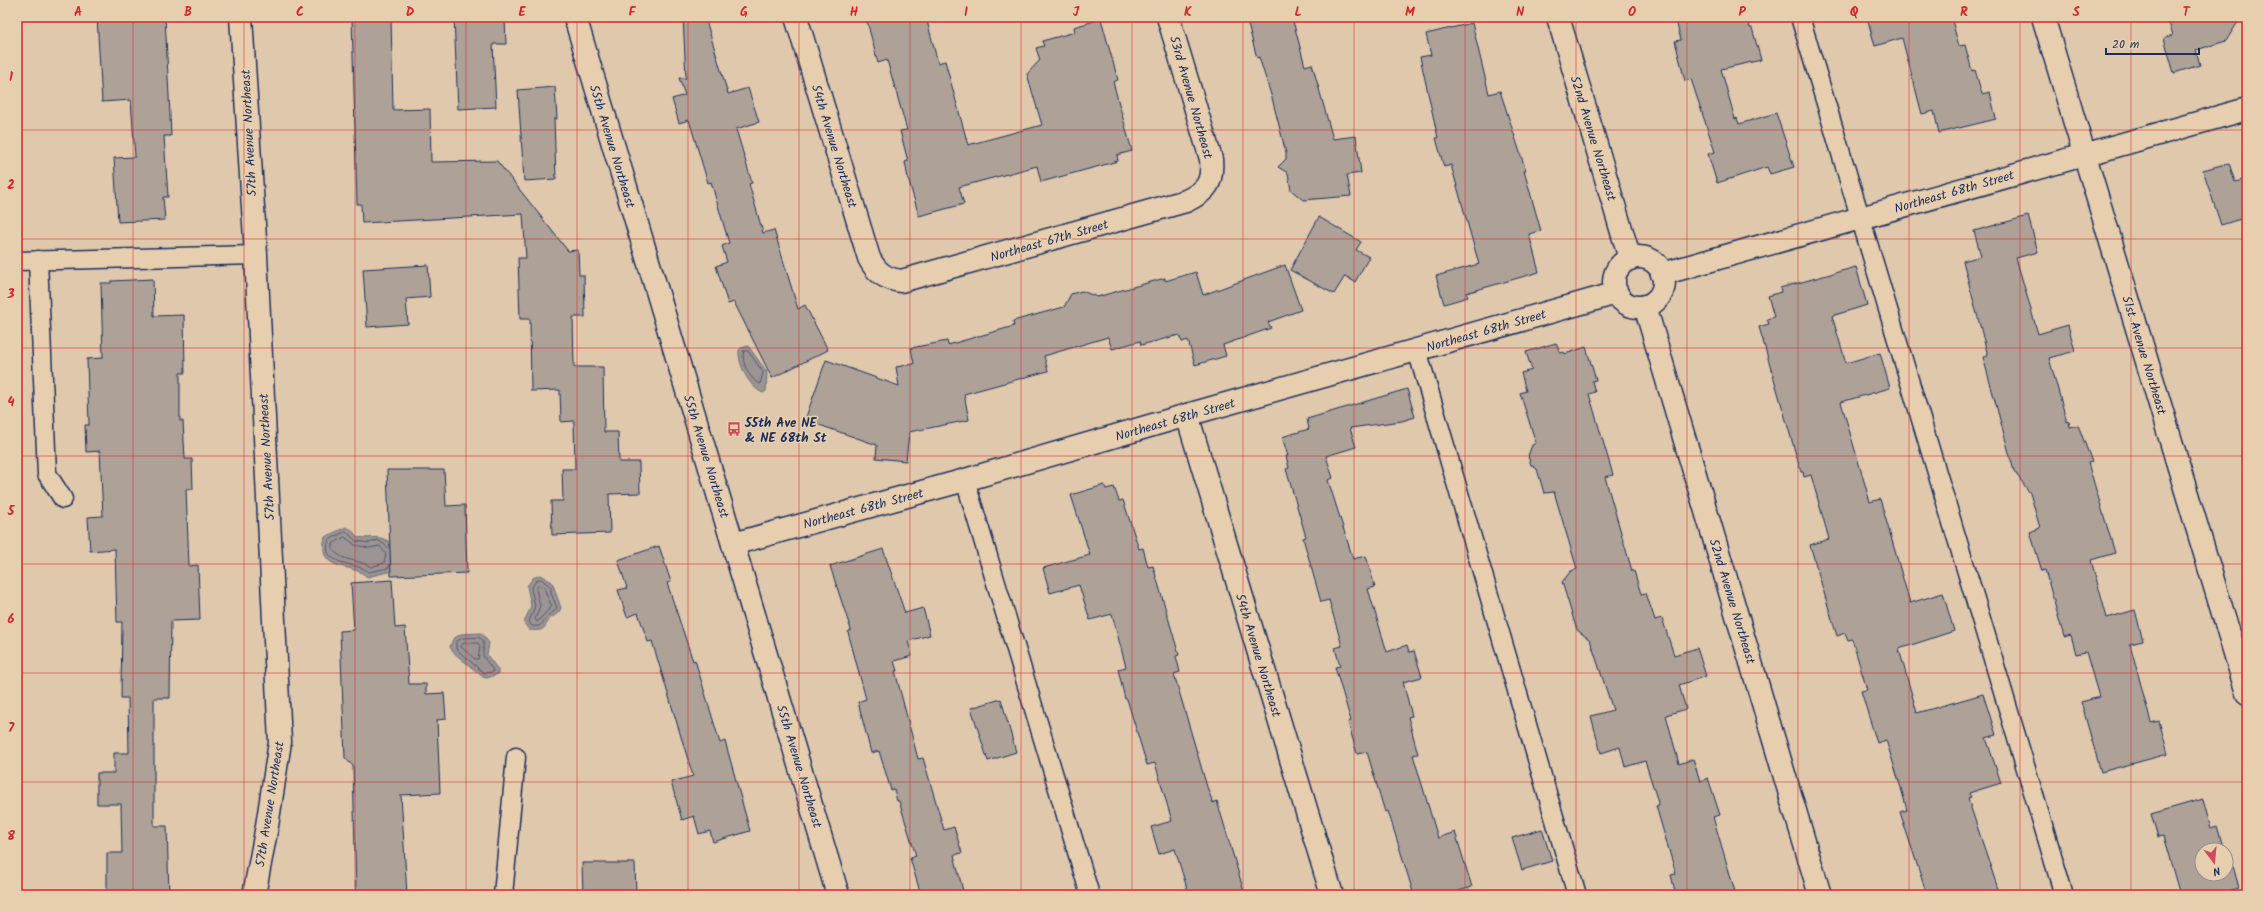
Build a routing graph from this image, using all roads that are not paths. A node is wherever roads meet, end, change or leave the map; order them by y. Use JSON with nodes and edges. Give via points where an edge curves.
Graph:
{"nodes":[{"id":1,"x":241,"y":17,"type":"edge"},
{"id":2,"x":575,"y":17,"type":"edge"},
{"id":3,"x":796,"y":17,"type":"edge"},
{"id":4,"x":1168,"y":17,"type":"edge"},
{"id":5,"x":1558,"y":17,"type":"edge"},
{"id":6,"x":1800,"y":17,"type":"edge"},
{"id":7,"x":2043,"y":17,"type":"edge"},
{"id":8,"x":2247,"y":109,"type":"edge"},
{"id":9,"x":2085,"y":154,"type":"junction"},
{"id":10,"x":1210,"y":178,"type":"joint"},
{"id":11,"x":1860,"y":218,"type":"junction"},
{"id":12,"x":256,"y":255,"type":"junction"},
{"id":13,"x":1630,"y":259,"type":"junction"},
{"id":14,"x":38,"y":260,"type":"junction"},
{"id":15,"x":17,"y":262,"type":"edge"},
{"id":16,"x":878,"y":272,"type":"joint"},
{"id":17,"x":1662,"y":274,"type":"junction"},
{"id":18,"x":1616,"y":293,"type":"junction"},
{"id":19,"x":1645,"y":306,"type":"junction"},
{"id":20,"x":1417,"y":350,"type":"junction"},
{"id":21,"x":1187,"y":415,"type":"junction"},
{"id":22,"x":965,"y":480,"type":"junction"},
{"id":23,"x":64,"y":499,"type":"dead end"},
{"id":24,"x":733,"y":544,"type":"junction"},
{"id":25,"x":2247,"y":693,"type":"edge"},
{"id":26,"x":516,"y":757,"type":"dead end"},
{"id":27,"x":254,"y":895,"type":"edge"},
{"id":28,"x":503,"y":895,"type":"edge"},
{"id":29,"x":838,"y":895,"type":"edge"},
{"id":30,"x":1090,"y":895,"type":"edge"},
{"id":31,"x":1332,"y":895,"type":"edge"},
{"id":32,"x":1577,"y":895,"type":"edge"},
{"id":33,"x":1820,"y":895,"type":"edge"},
{"id":34,"x":2064,"y":895,"type":"edge"}],
"edges":[{"from":1,"to":12,"type":"street","name":"57th Avenue Northeast"},
{"from":2,"to":24,"type":"street","name":"55th Avenue Northeast"},
{"from":3,"to":16,"type":"street","name":"54th Avenue Northeast","via":[[869,258]]},
{"from":4,"to":10,"type":"street","name":"53rd Avenue Northeast","via":[[1208,148],[1212,170]]},
{"from":5,"to":13,"type":"street","name":"52nd Avenue Northeast"},
{"from":6,"to":11,"type":"lane"},
{"from":7,"to":9,"type":"street","name":"51st Avenue Northeast"},
{"from":8,"to":9,"type":"street","name":"Northeast 68th Street"},
{"from":9,"to":11,"type":"street","name":"Northeast 68th Street"},
{"from":9,"to":25,"type":"street","name":"51st Avenue Northeast"},
{"from":10,"to":16,"type":"street","name":"Northeast 67th Street","via":[[1203,192],[1186,202],[908,280],[893,280]]},
{"from":11,"to":17,"type":"street","name":"Northeast 68th Street"},
{"from":11,"to":34,"type":"lane"},
{"from":12,"to":14,"type":"lane"},
{"from":12,"to":27,"type":"street","name":"57th Avenue Northeast","via":[[280,742]]},
{"from":13,"to":17,"type":"street","via":[[1646,259],[1659,267]]},
{"from":13,"to":18,"type":"street","via":[[1618,269],[1614,286]]},
{"from":14,"to":15,"type":"lane"},
{"from":14,"to":23,"type":"lane","via":[[47,474]]},
{"from":17,"to":19,"type":"street","via":[[1664,282],[1659,297]]},
{"from":18,"to":19,"type":"street","via":[[1629,305]]},
{"from":18,"to":20,"type":"street","name":"Northeast 68th Street"},
{"from":19,"to":33,"type":"street","name":"52nd Avenue Northeast"},
{"from":20,"to":21,"type":"street","name":"Northeast 68th Street"},
{"from":20,"to":32,"type":"lane"},
{"from":21,"to":22,"type":"street","name":"Northeast 68th Street"},
{"from":21,"to":31,"type":"street","name":"54th Avenue Northeast"},
{"from":22,"to":24,"type":"street","name":"Northeast 68th Street"},
{"from":22,"to":30,"type":"lane"},
{"from":24,"to":29,"type":"street","name":"55th Avenue Northeast"},
{"from":26,"to":28,"type":"lane"}]}
